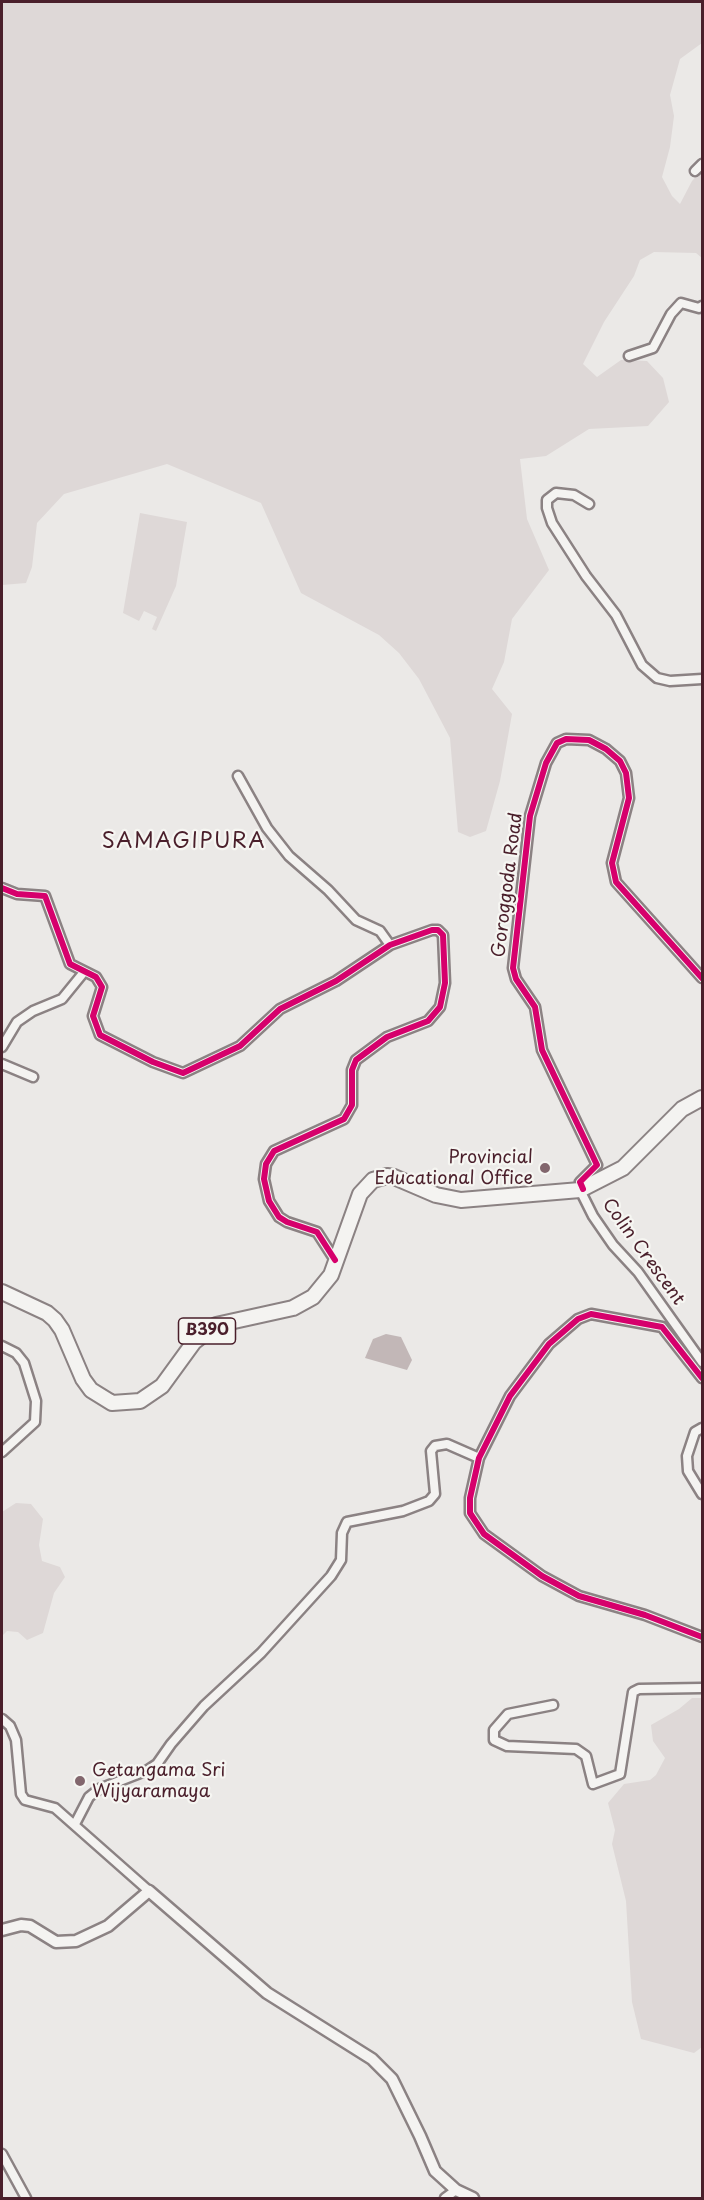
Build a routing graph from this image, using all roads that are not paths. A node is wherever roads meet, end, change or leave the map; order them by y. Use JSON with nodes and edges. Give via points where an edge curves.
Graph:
{"nodes":[{"id":1,"x":702,"y":164,"type":"edge"},
{"id":2,"x":695,"y":171,"type":"dead end"},
{"id":3,"x":702,"y":306,"type":"edge"},
{"id":4,"x":629,"y":356,"type":"dead end"},
{"id":5,"x":589,"y":504,"type":"dead end"},
{"id":6,"x":702,"y":679,"type":"edge"},
{"id":7,"x":238,"y":776,"type":"dead end"},
{"id":8,"x":2,"y":888,"type":"edge"},
{"id":9,"x":390,"y":945,"type":"junction"},
{"id":10,"x":84,"y":972,"type":"junction"},
{"id":11,"x":702,"y":978,"type":"edge"},
{"id":12,"x":2,"y":1047,"type":"edge"},
{"id":13,"x":2,"y":1064,"type":"edge"},
{"id":14,"x":33,"y":1077,"type":"dead end"},
{"id":15,"x":702,"y":1098,"type":"edge"},
{"id":16,"x":582,"y":1189,"type":"junction"},
{"id":17,"x":335,"y":1260,"type":"junction"},
{"id":18,"x":2,"y":1292,"type":"edge"},
{"id":19,"x":2,"y":1346,"type":"edge"},
{"id":20,"x":702,"y":1362,"type":"edge"},
{"id":21,"x":702,"y":1378,"type":"edge"},
{"id":22,"x":702,"y":1428,"type":"edge"},
{"id":23,"x":2,"y":1452,"type":"edge"},
{"id":24,"x":479,"y":1458,"type":"junction"},
{"id":25,"x":702,"y":1494,"type":"edge"},
{"id":26,"x":702,"y":1636,"type":"edge"},
{"id":27,"x":702,"y":1688,"type":"edge"},
{"id":28,"x":553,"y":1705,"type":"dead end"},
{"id":29,"x":2,"y":1719,"type":"edge"},
{"id":30,"x":75,"y":1824,"type":"junction"},
{"id":31,"x":149,"y":1891,"type":"junction"},
{"id":32,"x":2,"y":1930,"type":"edge"},
{"id":33,"x":2,"y":2154,"type":"edge"},
{"id":34,"x":456,"y":2190,"type":"junction"},
{"id":35,"x":26,"y":2199,"type":"edge"},
{"id":36,"x":445,"y":2199,"type":"edge"},
{"id":37,"x":473,"y":2199,"type":"edge"}],
"edges":[{"from":1,"to":2,"type":"street"},
{"from":3,"to":4,"type":"street","via":[[681,303],[653,348]]},
{"from":5,"to":6,"type":"street","via":[[574,495],[556,493],[547,500],[552,522],[616,615],[642,665],[657,678]]},
{"from":7,"to":9,"type":"street","via":[[267,828],[289,856],[356,920],[380,931]]},
{"from":8,"to":10,"type":"street","via":[[45,896],[70,964]]},
{"from":9,"to":10,"type":"street","via":[[336,981],[280,1009],[240,1046],[183,1073],[100,1035],[93,1016],[102,987],[96,977]]},
{"from":9,"to":17,"type":"street","via":[[432,930],[443,935],[445,983],[440,1007],[428,1022],[387,1037],[356,1060],[352,1070],[352,1105],[344,1119],[274,1151],[266,1164],[264,1179],[269,1201],[279,1217],[317,1232]]},
{"from":10,"to":12,"type":"street","via":[[62,999],[17,1022]]},
{"from":11,"to":16,"type":"street","name":"Goroggoda Road","via":[[616,882],[612,863],[629,798],[620,761],[589,740],[566,739],[557,743],[546,763],[530,816],[513,968],[535,1007],[542,1050],[597,1165],[580,1182]]},
{"from":13,"to":14,"type":"street"},
{"from":15,"to":16,"type":"main road","number":"B390","via":[[682,1110],[623,1168]]},
{"from":16,"to":17,"type":"main road","number":"B390","via":[[461,1200],[436,1195],[394,1177],[381,1177],[360,1194]]},
{"from":16,"to":20,"type":"street","name":"Colin Crescent","via":[[593,1216],[613,1245],[638,1272]]},
{"from":17,"to":18,"type":"main road","number":"B390","via":[[331,1275],[313,1297],[293,1308],[216,1325],[194,1342],[162,1386],[130,1404],[112,1403],[91,1390],[55,1320]]},
{"from":19,"to":23,"type":"street","via":[[16,1353],[24,1363],[36,1401],[35,1422]]},
{"from":21,"to":24,"type":"street","via":[[662,1327],[591,1314],[578,1319],[549,1344],[510,1396]]},
{"from":22,"to":25,"type":"street","via":[[695,1432],[687,1456],[688,1471]]},
{"from":24,"to":26,"type":"street","via":[[470,1513],[484,1534],[542,1576],[579,1596]]},
{"from":24,"to":30,"type":"street","via":[[447,1444],[435,1446],[431,1451],[435,1494],[429,1501],[403,1511],[347,1522],[342,1533],[341,1560],[331,1576],[261,1653],[204,1706],[157,1764],[99,1789],[89,1797]]},
{"from":27,"to":28,"type":"street","via":[[648,1688],[633,1692],[620,1774],[593,1784],[586,1756],[576,1749],[507,1746],[494,1740],[494,1730],[508,1713]]},
{"from":29,"to":30,"type":"street","via":[[16,1740],[21,1794],[25,1800],[55,1808]]},
{"from":30,"to":31,"type":"street"},
{"from":31,"to":32,"type":"street","via":[[108,1926],[76,1941],[56,1942],[30,1926]]},
{"from":31,"to":34,"type":"street","via":[[260,1988],[372,2059],[392,2079],[435,2171]]},
{"from":33,"to":35,"type":"street"},
{"from":34,"to":36,"type":"street"},
{"from":34,"to":37,"type":"street"}]}
